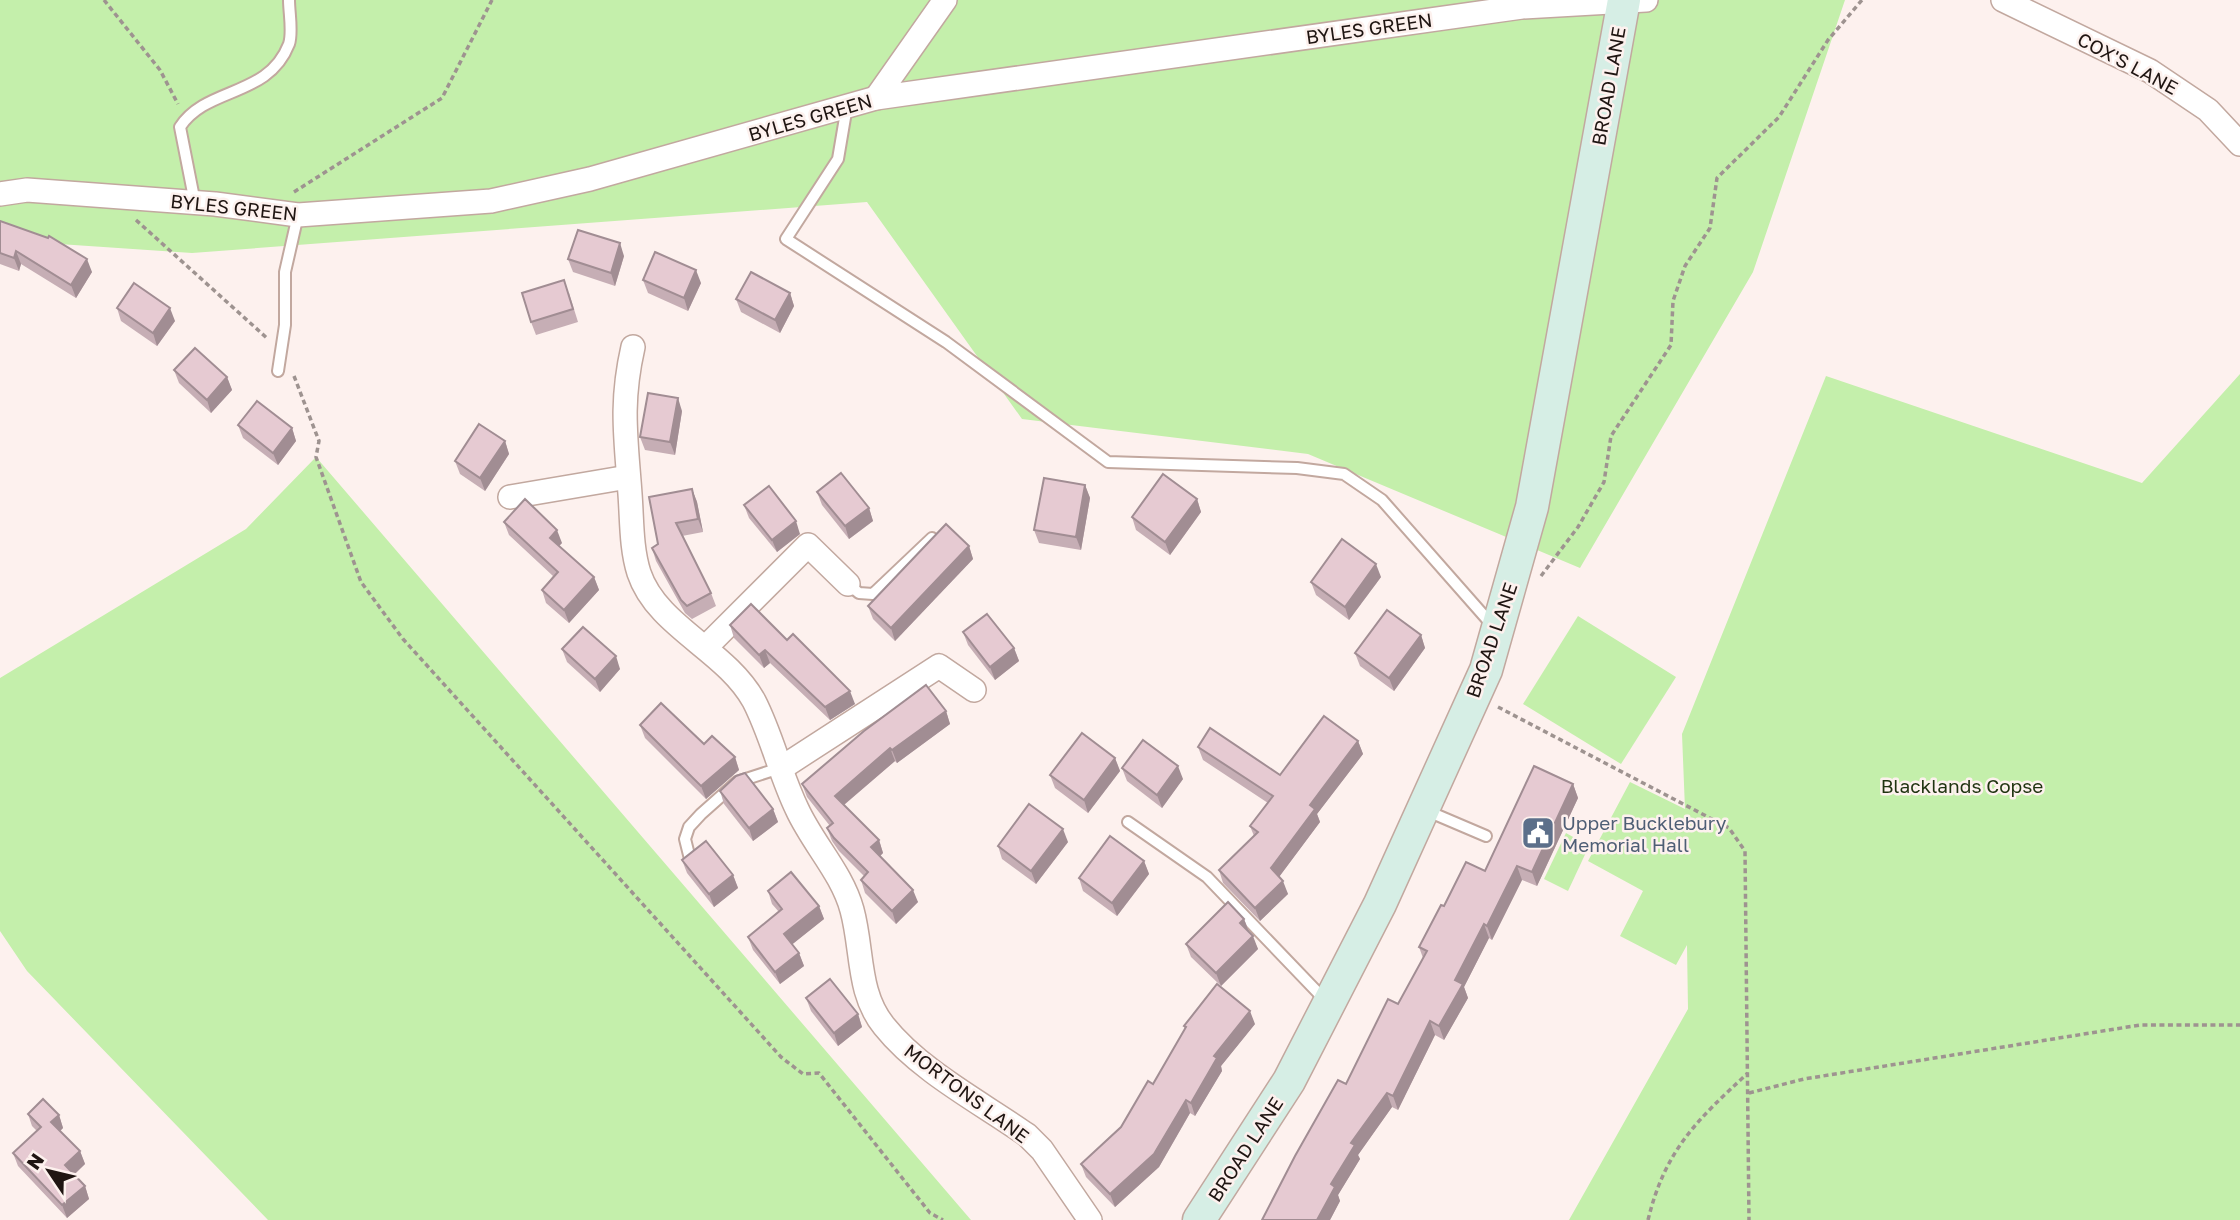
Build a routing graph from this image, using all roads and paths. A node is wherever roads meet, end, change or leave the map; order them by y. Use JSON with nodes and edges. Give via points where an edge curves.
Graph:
{"nodes":[{"id":1,"x":104,"y":0,"type":"edge"},
{"id":2,"x":289,"y":0,"type":"edge"},
{"id":3,"x":492,"y":0,"type":"edge"},
{"id":4,"x":945,"y":0,"type":"edge"},
{"id":5,"x":1862,"y":0,"type":"edge"},
{"id":6,"x":2003,"y":0,"type":"edge"},
{"id":7,"x":1631,"y":1,"type":"edge"},
{"id":8,"x":876,"y":98,"type":"junction"},
{"id":9,"x":847,"y":106,"type":"junction"},
{"id":10,"x":180,"y":127,"type":"junction"},
{"id":11,"x":2240,"y":144,"type":"edge"},
{"id":12,"x":0,"y":194,"type":"edge"},
{"id":13,"x":110,"y":197,"type":"junction"},
{"id":14,"x":195,"y":203,"type":"junction"},
{"id":15,"x":264,"y":211,"type":"junction"},
{"id":16,"x":298,"y":215,"type":"junction"},
{"id":17,"x":633,"y":347,"type":"dead end"},
{"id":18,"x":281,"y":351,"type":"junction"},
{"id":19,"x":278,"y":371,"type":"dead end"},
{"id":20,"x":628,"y":477,"type":"junction"},
{"id":21,"x":510,"y":497,"type":"dead end"},
{"id":22,"x":932,"y":538,"type":"edge"},
{"id":23,"x":1539,"y":578,"type":"dead end"},
{"id":24,"x":848,"y":584,"type":"joint"},
{"id":25,"x":1497,"y":631,"type":"junction"},
{"id":26,"x":706,"y":646,"type":"junction"},
{"id":27,"x":974,"y":690,"type":"dead end"},
{"id":28,"x":1474,"y":694,"type":"junction"},
{"id":29,"x":783,"y":767,"type":"junction"},
{"id":30,"x":1423,"y":809,"type":"junction"},
{"id":31,"x":1128,"y":822,"type":"dead end"},
{"id":32,"x":1486,"y":836,"type":"dead end"},
{"id":33,"x":690,"y":859,"type":"edge"},
{"id":34,"x":1328,"y":1003,"type":"junction"},
{"id":35,"x":2240,"y":1025,"type":"edge"},
{"id":36,"x":1748,"y":1073,"type":"junction"},
{"id":37,"x":1749,"y":1093,"type":"junction"},
{"id":38,"x":943,"y":1220,"type":"edge"},
{"id":39,"x":1090,"y":1220,"type":"edge"},
{"id":40,"x":1199,"y":1220,"type":"edge"},
{"id":41,"x":1648,"y":1220,"type":"edge"},
{"id":42,"x":1749,"y":1220,"type":"edge"}],
"edges":[{"from":1,"to":10,"type":"path","via":[[160,70],[178,106]]},
{"from":2,"to":10,"type":"lane","via":[[290,42],[273,71],[191,111]]},
{"from":3,"to":15,"type":"path","via":[[442,98]]},
{"from":4,"to":8,"type":"street"},
{"from":5,"to":23,"type":"path","via":[[1828,40],[1779,117],[1717,178],[1710,228],[1685,266],[1673,301],[1671,345],[1611,436],[1604,482]]},
{"from":6,"to":11,"type":"street","name":"COX'S LANE","via":[[2150,71],[2208,110]]},
{"from":7,"to":8,"type":"street","name":"BYLES GREEN","via":[[1522,7]]},
{"from":7,"to":25,"type":"street","name":"BROAD LANE","via":[[1532,507]]},
{"from":8,"to":9,"type":"street","name":"BYLES GREEN"},
{"from":9,"to":16,"type":"street","name":"BYLES GREEN","via":[[590,179],[491,201]]},
{"from":9,"to":25,"type":"lane","via":[[838,159],[786,239],[946,342],[1108,462],[1284,467],[1344,474],[1382,500]]},
{"from":10,"to":14,"type":"lane"},
{"from":12,"to":13,"type":"street","name":"BYLES GREEN","via":[[27,190]]},
{"from":13,"to":14,"type":"street","name":"BYLES GREEN"},
{"from":13,"to":18,"type":"path"},
{"from":14,"to":15,"type":"street","name":"BYLES GREEN"},
{"from":15,"to":16,"type":"street","name":"BYLES GREEN"},
{"from":16,"to":18,"type":"lane","via":[[285,272]]},
{"from":17,"to":20,"type":"street","name":"MORTONS LANE","via":[[623,407]]},
{"from":18,"to":19,"type":"lane"},
{"from":18,"to":38,"type":"path","via":[[319,441],[316,457],[361,582],[403,639],[781,1057],[803,1074],[819,1073],[912,1193]]},
{"from":20,"to":21,"type":"street"},
{"from":20,"to":26,"type":"street","name":"MORTONS LANE","via":[[633,540],[643,585],[665,613]]},
{"from":22,"to":24,"type":"lane","via":[[873,594],[859,593]]},
{"from":24,"to":26,"type":"street","via":[[808,545]]},
{"from":25,"to":28,"type":"street","name":"BROAD LANE"},
{"from":26,"to":29,"type":"street","name":"MORTONS LANE","via":[[753,700]]},
{"from":27,"to":29,"type":"street","via":[[939,666]]},
{"from":28,"to":30,"type":"street","name":"BROAD LANE"},
{"from":28,"to":36,"type":"path","via":[[1729,828],[1737,839],[1745,851]]},
{"from":29,"to":33,"type":"lane","via":[[737,782],[701,814],[685,839]]},
{"from":29,"to":39,"type":"street","name":"MORTONS LANE","via":[[797,809],[842,882],[853,911],[865,987],[883,1025],[916,1057],[1034,1142]]},
{"from":30,"to":32,"type":"lane"},
{"from":30,"to":34,"type":"street","name":"BROAD LANE"},
{"from":31,"to":34,"type":"lane","via":[[1207,877]]},
{"from":34,"to":40,"type":"street","name":"BROAD LANE","via":[[1289,1081]]},
{"from":35,"to":37,"type":"path","via":[[2140,1025],[1817,1077]]},
{"from":36,"to":37,"type":"path"},
{"from":36,"to":41,"type":"path","via":[[1682,1138],[1653,1198]]},
{"from":37,"to":42,"type":"path"}]}
